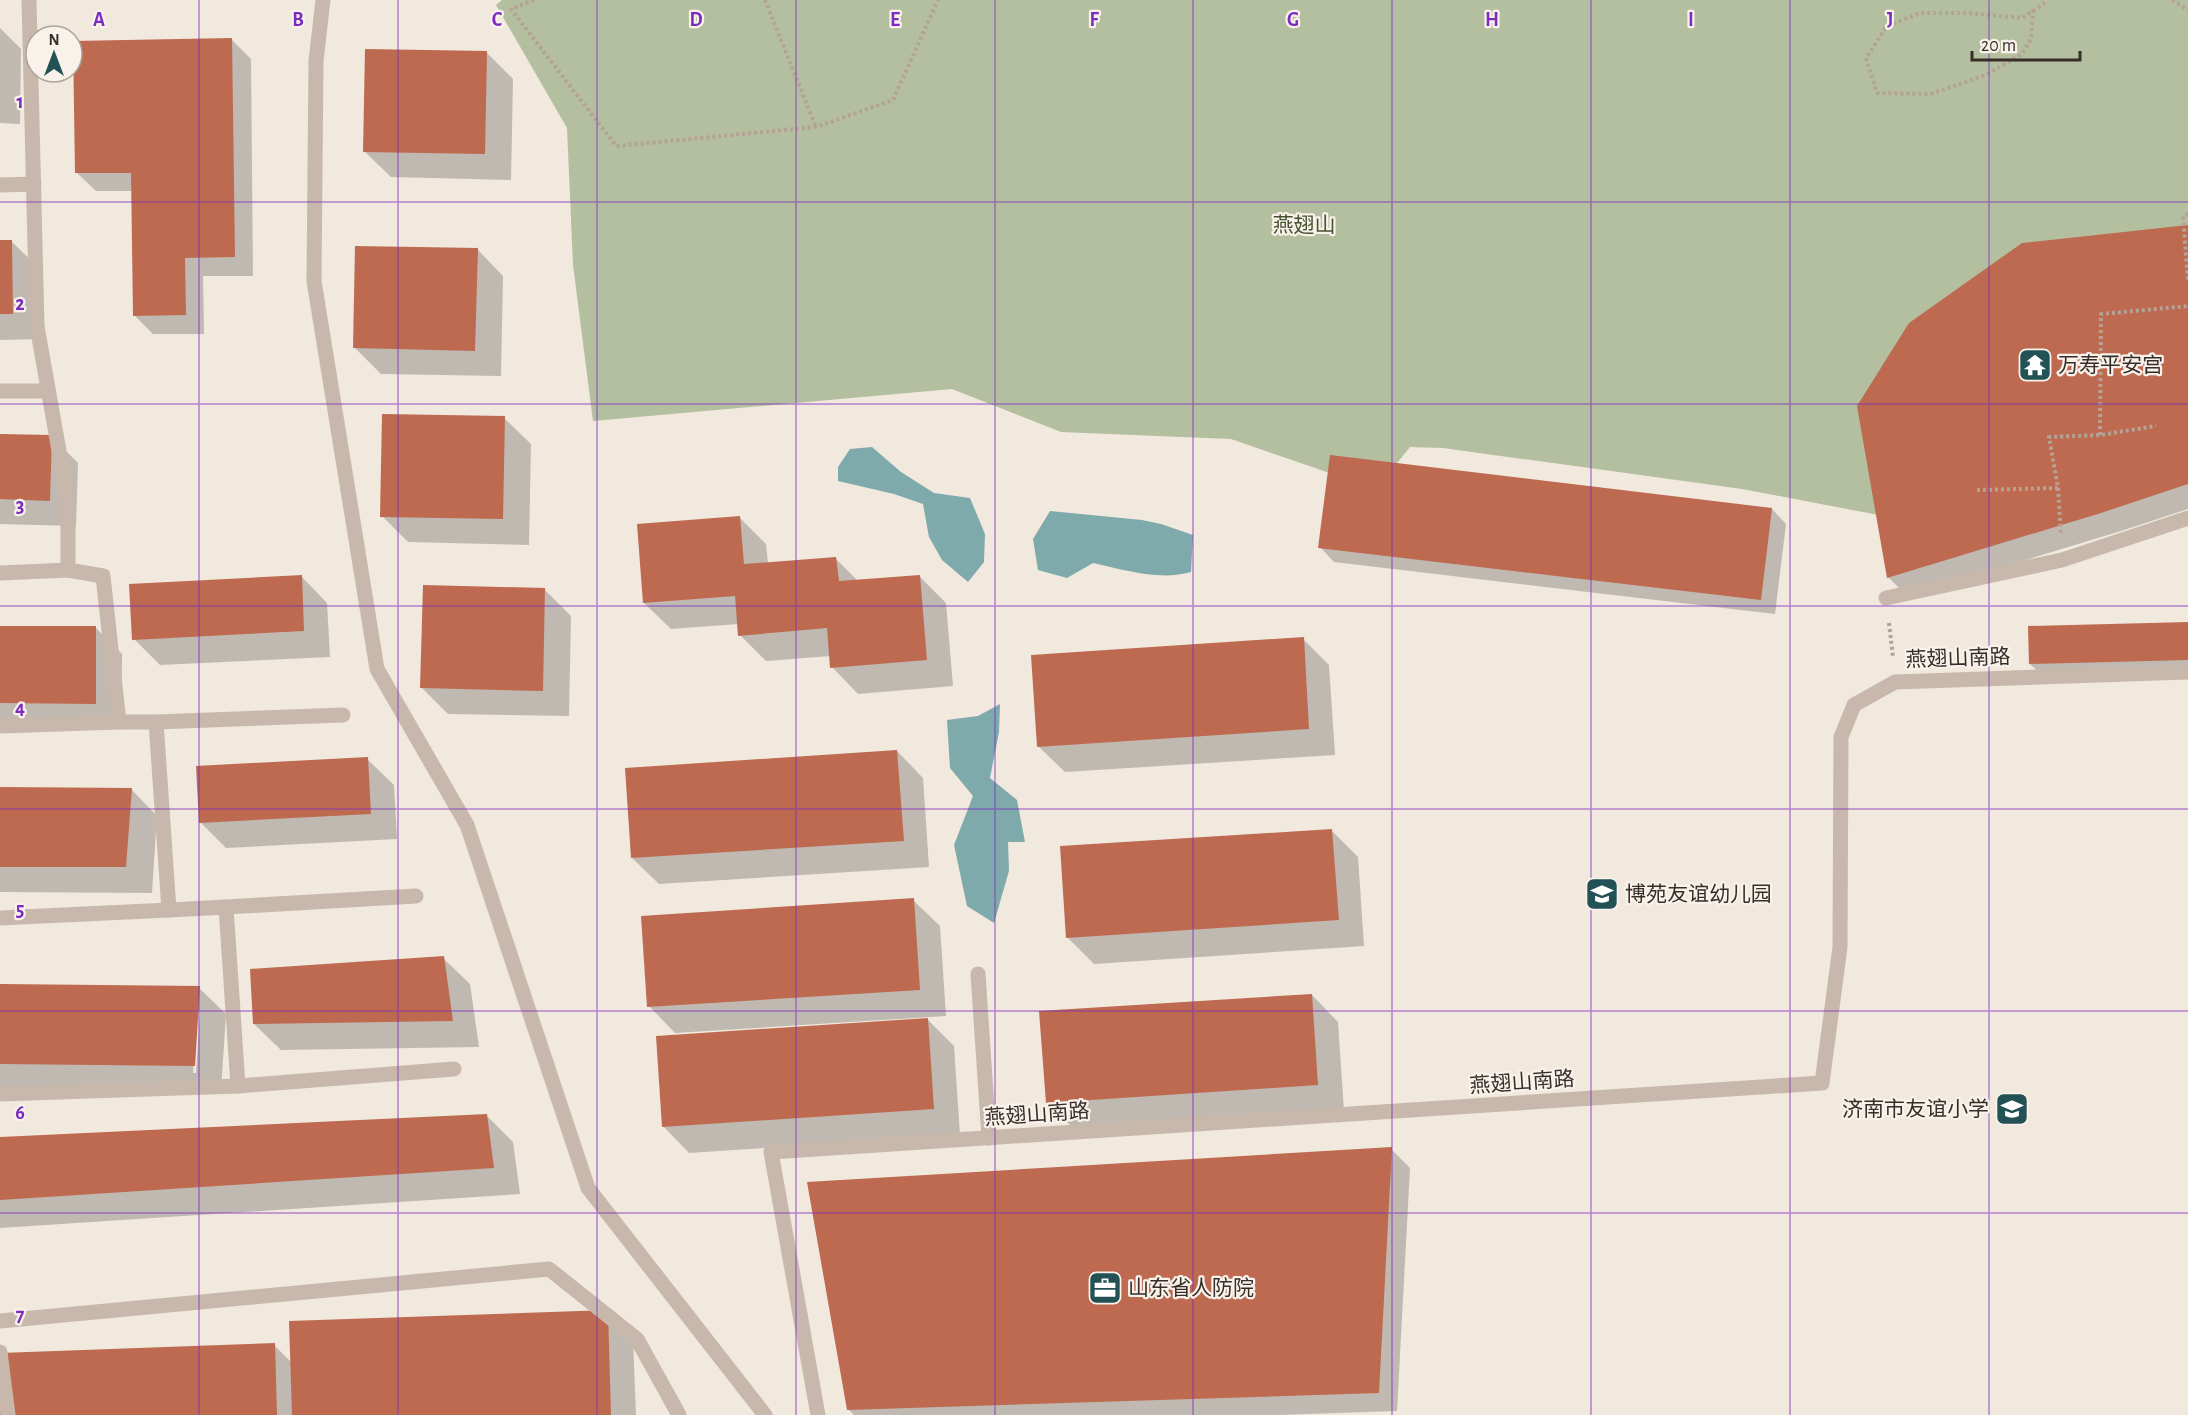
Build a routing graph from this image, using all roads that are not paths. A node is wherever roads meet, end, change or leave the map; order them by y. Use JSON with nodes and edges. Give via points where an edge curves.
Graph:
{"nodes":[{"id":1,"x":29,"y":0,"type":"edge"},
{"id":2,"x":323,"y":0,"type":"edge"},
{"id":3,"x":33,"y":184,"type":"junction"},
{"id":4,"x":0,"y":185,"type":"edge"},
{"id":5,"x":0,"y":391,"type":"edge"},
{"id":6,"x":48,"y":391,"type":"junction"},
{"id":7,"x":2188,"y":518,"type":"edge"},
{"id":8,"x":68,"y":570,"type":"junction"},
{"id":9,"x":0,"y":573,"type":"edge"},
{"id":10,"x":1886,"y":598,"type":"road end"},
{"id":11,"x":2188,"y":672,"type":"edge"},
{"id":12,"x":343,"y":715,"type":"dead end"},
{"id":13,"x":119,"y":722,"type":"junction"},
{"id":14,"x":156,"y":722,"type":"junction"},
{"id":15,"x":0,"y":726,"type":"edge"},
{"id":16,"x":416,"y":896,"type":"dead end"},
{"id":17,"x":226,"y":907,"type":"junction"},
{"id":18,"x":169,"y":910,"type":"junction"},
{"id":19,"x":0,"y":918,"type":"edge"},
{"id":20,"x":978,"y":974,"type":"dead end"},
{"id":21,"x":454,"y":1069,"type":"dead end"},
{"id":22,"x":238,"y":1086,"type":"junction"},
{"id":23,"x":0,"y":1094,"type":"edge"},
{"id":24,"x":989,"y":1138,"type":"junction"},
{"id":25,"x":0,"y":1321,"type":"edge"},
{"id":26,"x":0,"y":1352,"type":"edge"},
{"id":27,"x":8,"y":1415,"type":"edge"},
{"id":28,"x":679,"y":1415,"type":"edge"},
{"id":29,"x":765,"y":1415,"type":"edge"},
{"id":30,"x":818,"y":1415,"type":"edge"}],
"edges":[{"from":1,"to":3,"type":"street"},
{"from":2,"to":29,"type":"street","via":[[315,61],[314,281],[377,669],[467,825],[588,1188]]},
{"from":3,"to":4,"type":"street"},
{"from":3,"to":6,"type":"street","via":[[37,326]]},
{"from":5,"to":6,"type":"street"},
{"from":6,"to":8,"type":"street","via":[[68,502]]},
{"from":7,"to":10,"type":"street","via":[[2062,560]]},
{"from":8,"to":9,"type":"street"},
{"from":8,"to":13,"type":"street","via":[[103,576]]},
{"from":11,"to":24,"type":"street","name":"燕翅山南路","via":[[1896,682],[1854,705],[1841,737],[1840,947],[1822,1083]]},
{"from":12,"to":14,"type":"street"},
{"from":13,"to":14,"type":"street"},
{"from":13,"to":15,"type":"street"},
{"from":14,"to":18,"type":"street"},
{"from":16,"to":17,"type":"street"},
{"from":17,"to":18,"type":"street"},
{"from":17,"to":22,"type":"street"},
{"from":18,"to":19,"type":"street"},
{"from":20,"to":24,"type":"street"},
{"from":21,"to":22,"type":"street"},
{"from":22,"to":23,"type":"street"},
{"from":24,"to":30,"type":"street","name":"燕翅山南路","via":[[771,1152]]},
{"from":25,"to":28,"type":"street","via":[[549,1269],[636,1339]]},
{"from":26,"to":27,"type":"street"}]}
